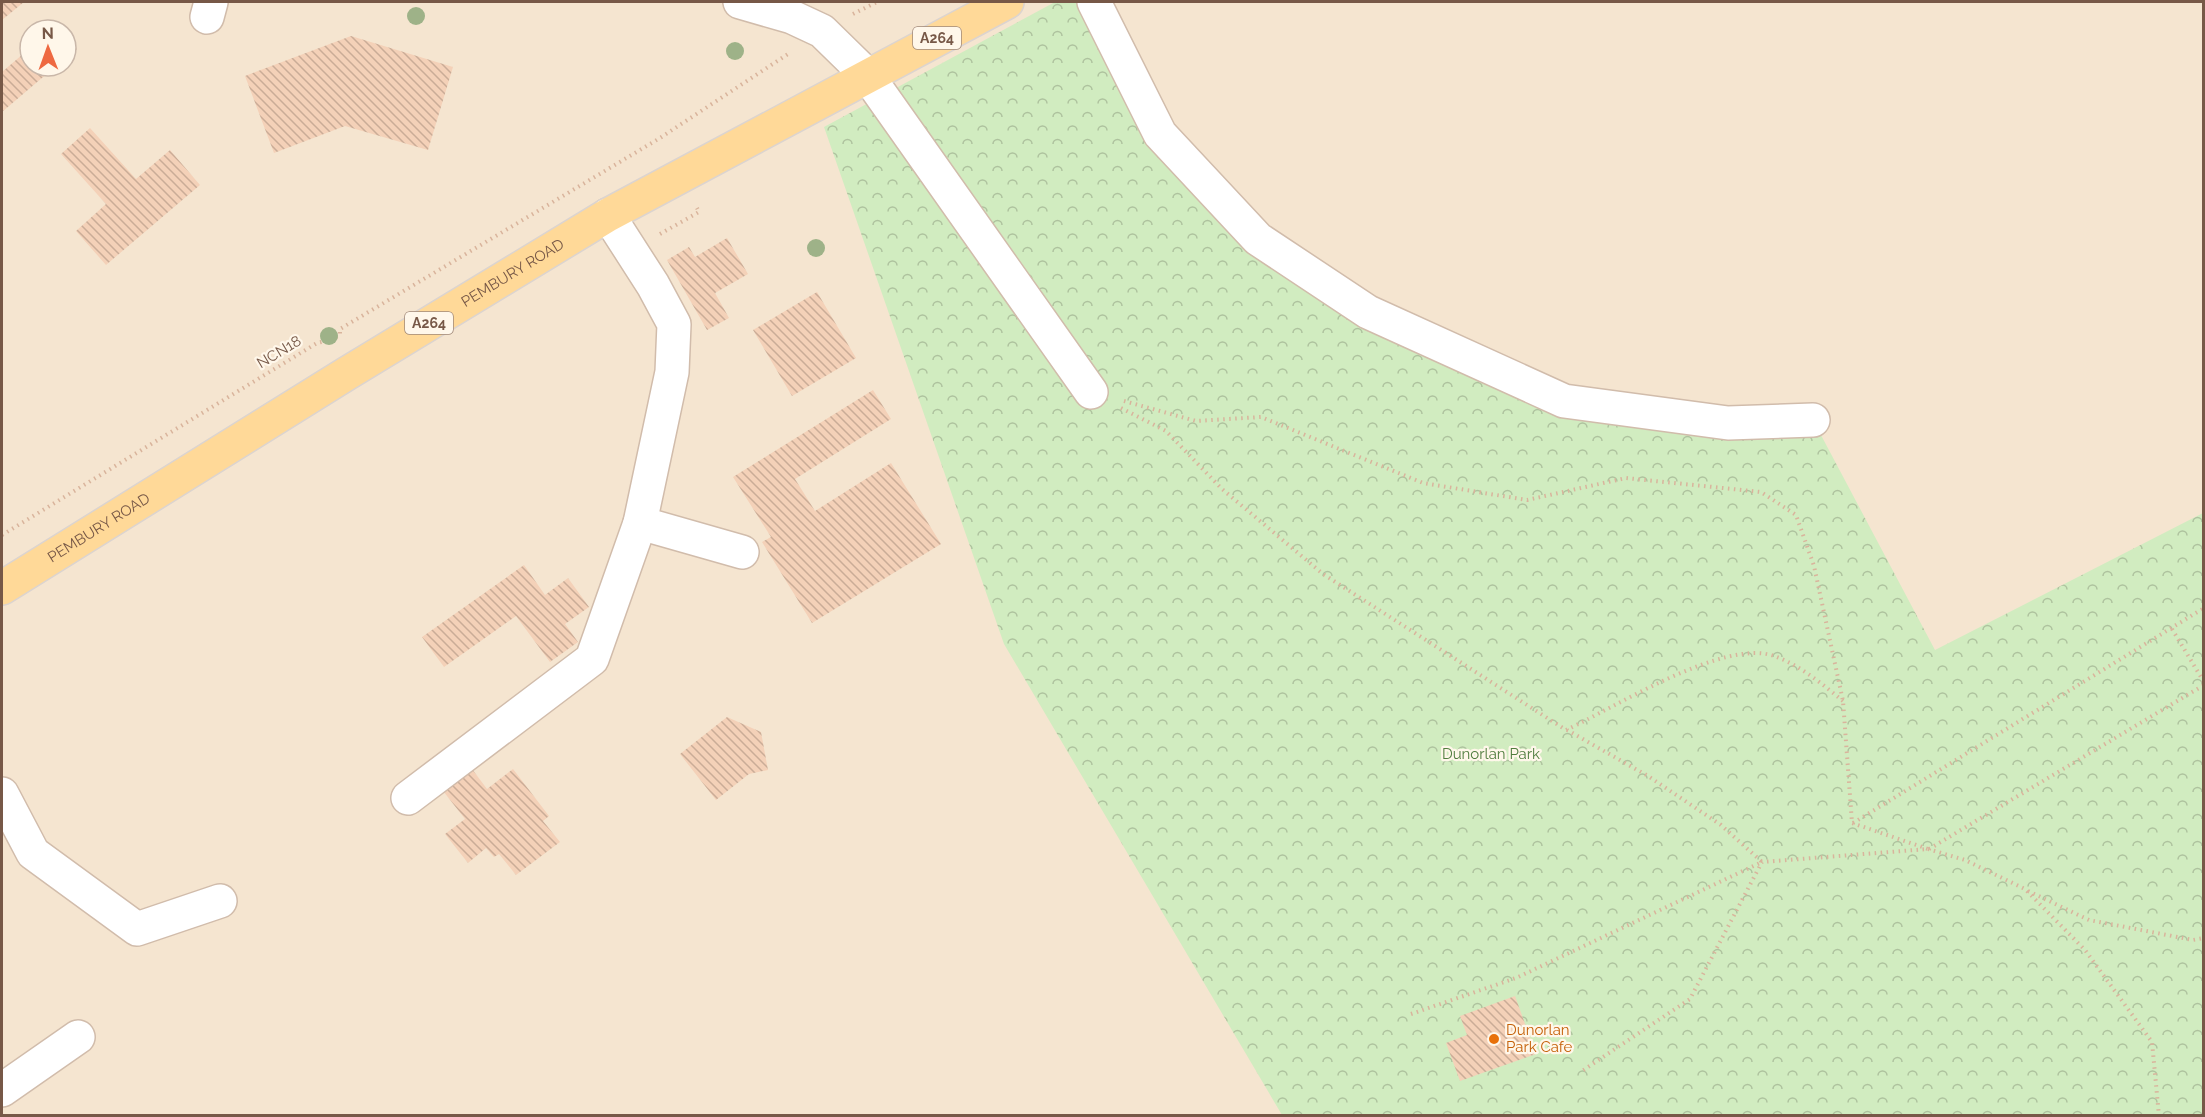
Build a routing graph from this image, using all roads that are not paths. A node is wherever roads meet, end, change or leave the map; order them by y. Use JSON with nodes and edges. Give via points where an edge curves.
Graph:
{"nodes":[{"id":1,"x":740,"y":2,"type":"edge"},
{"id":2,"x":1007,"y":2,"type":"edge"},
{"id":3,"x":1094,"y":2,"type":"edge"},
{"id":4,"x":968,"y":11,"type":"edge"},
{"id":5,"x":867,"y":75,"type":"junction"},
{"id":6,"x":608,"y":215,"type":"junction"},
{"id":7,"x":1091,"y":392,"type":"road end"},
{"id":8,"x":1813,"y":420,"type":"dead end"},
{"id":9,"x":640,"y":523,"type":"junction"},
{"id":10,"x":742,"y":552,"type":"dead end"},
{"id":11,"x":2,"y":588,"type":"edge"},
{"id":12,"x":2,"y":794,"type":"edge"},
{"id":13,"x":408,"y":798,"type":"dead end"},
{"id":14,"x":220,"y":901,"type":"dead end"},
{"id":15,"x":78,"y":1037,"type":"dead end"},
{"id":16,"x":2,"y":1090,"type":"edge"}],
"edges":[{"from":1,"to":5,"type":"street","via":[[792,17],[822,31]]},
{"from":2,"to":4,"type":"main road","name":"PEMBURY ROAD","number":"A264"},
{"from":3,"to":8,"type":"street","via":[[1160,134],[1258,239],[1368,312],[1564,401],[1728,423]]},
{"from":4,"to":5,"type":"main road","name":"PEMBURY ROAD","number":"A264"},
{"from":5,"to":6,"type":"main road","name":"PEMBURY ROAD","number":"A264"},
{"from":5,"to":7,"type":"street"},
{"from":6,"to":9,"type":"street","via":[[674,324],[672,372]]},
{"from":6,"to":11,"type":"main road","name":"PEMBURY ROAD","number":"A264"},
{"from":9,"to":10,"type":"street"},
{"from":9,"to":13,"type":"street","via":[[592,659]]},
{"from":12,"to":14,"type":"street","via":[[33,853],[137,928]]},
{"from":15,"to":16,"type":"street"}]}
